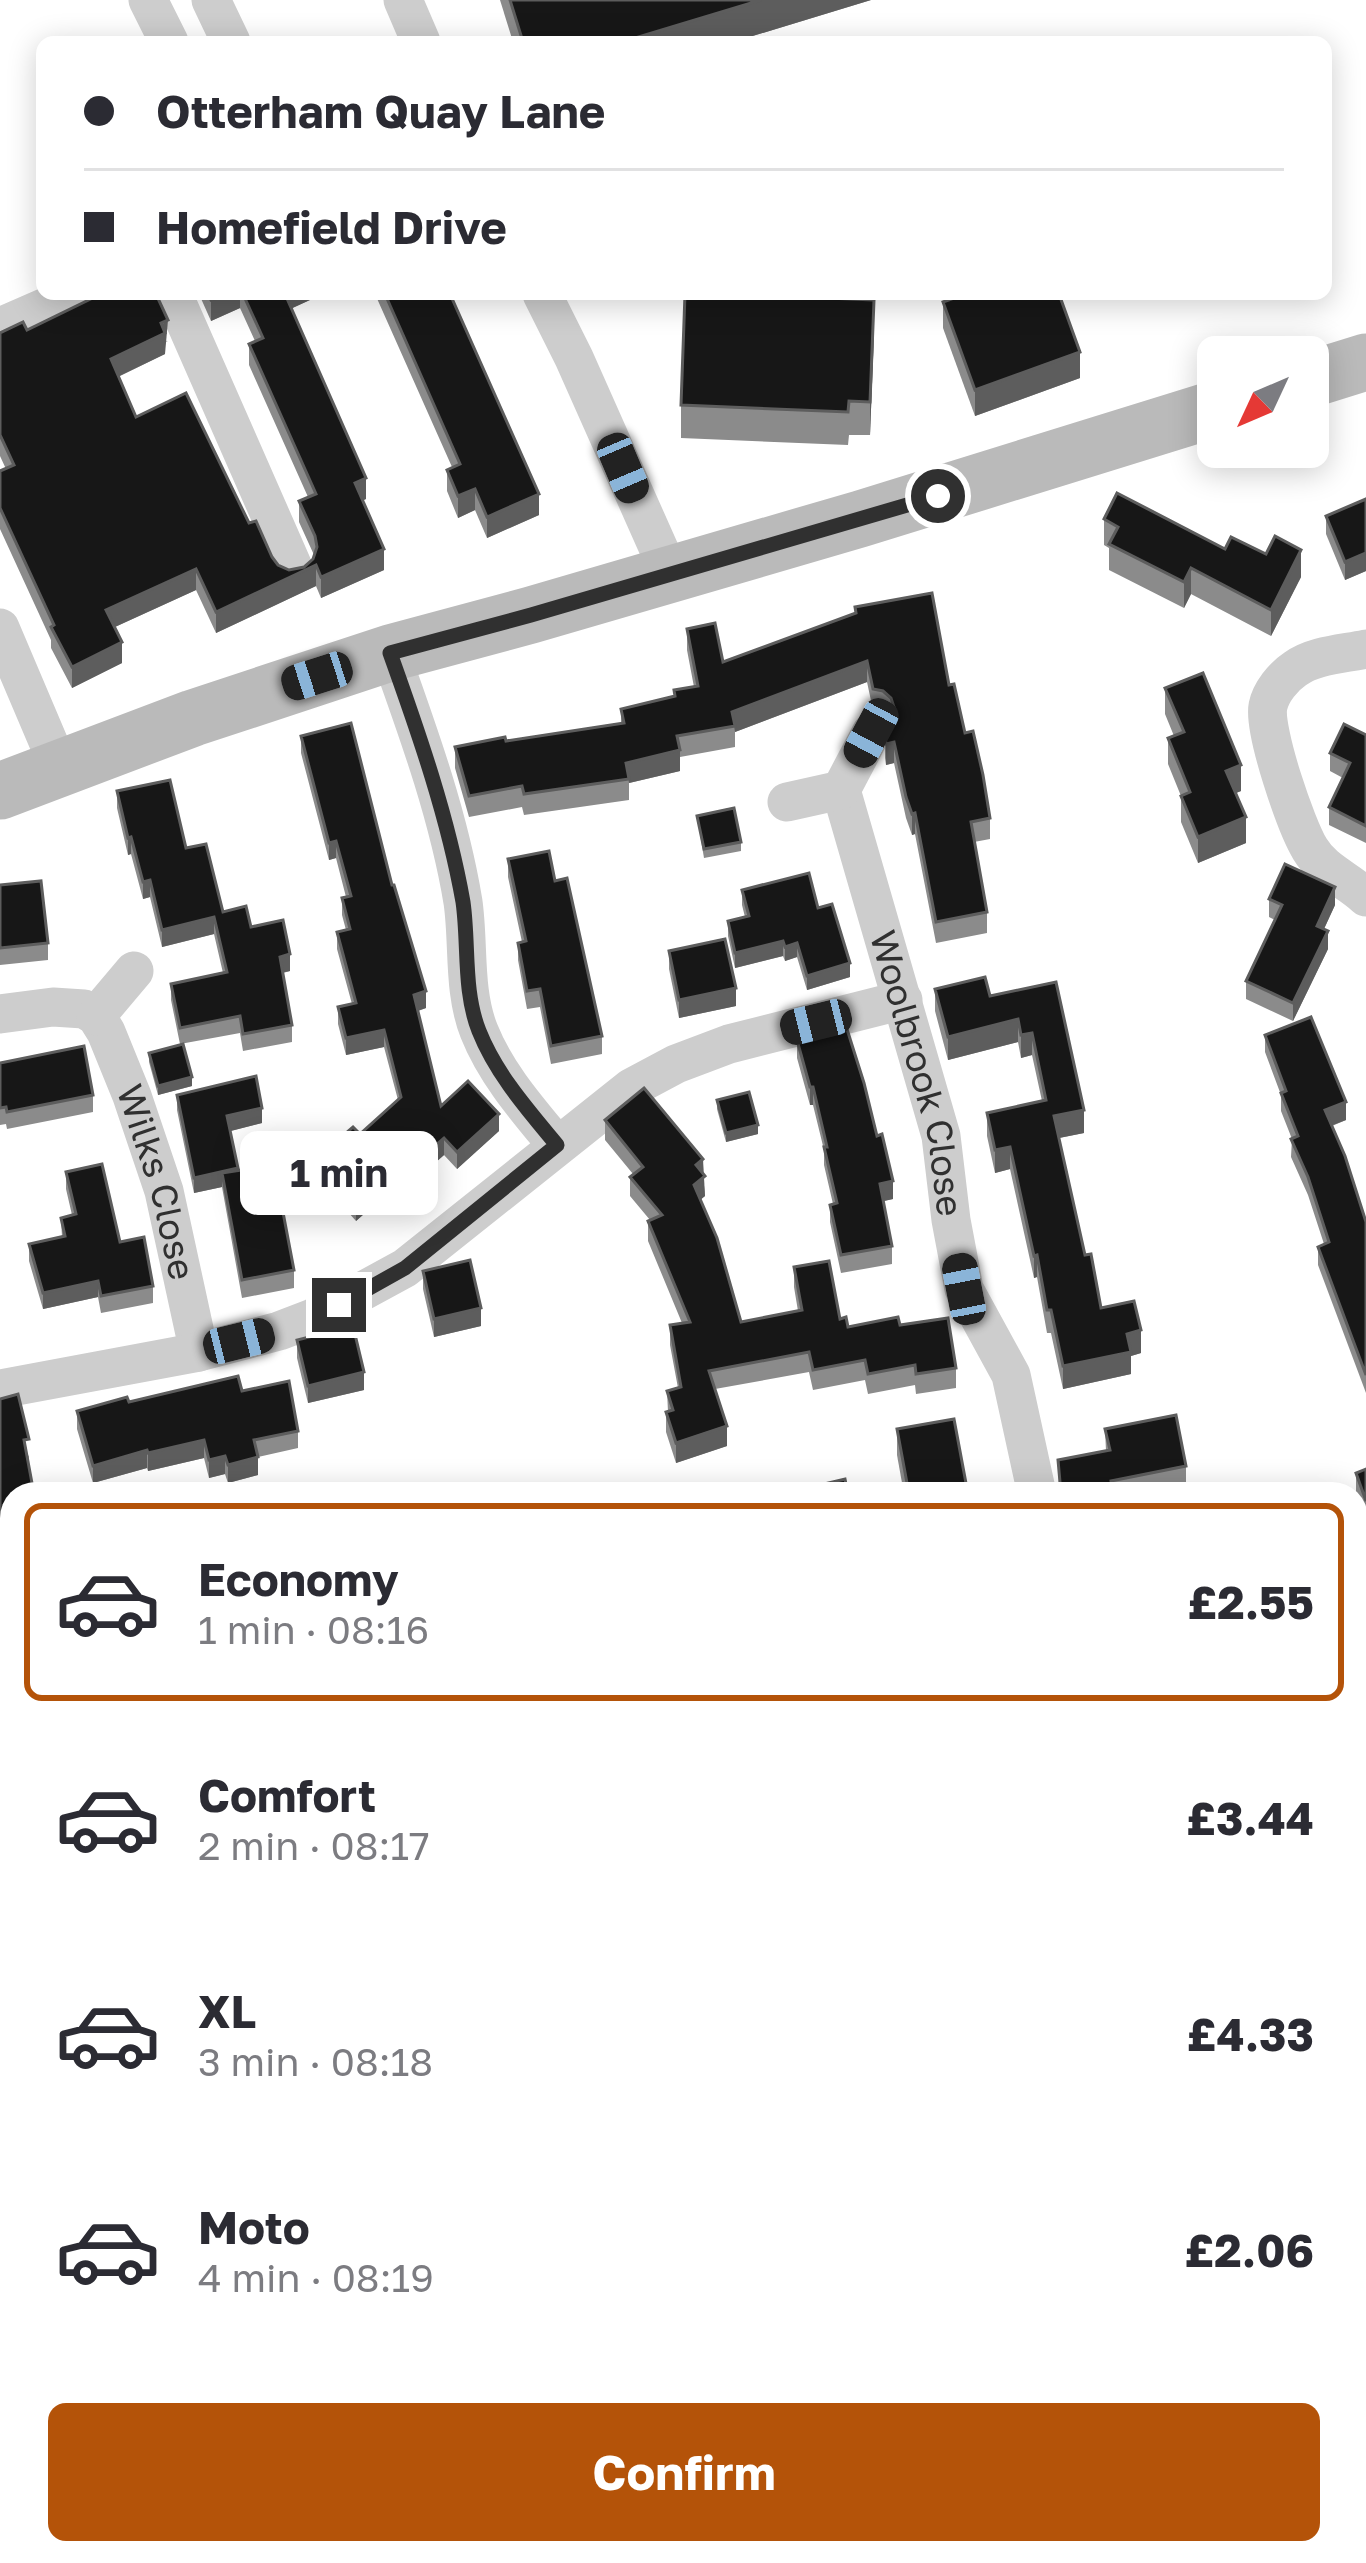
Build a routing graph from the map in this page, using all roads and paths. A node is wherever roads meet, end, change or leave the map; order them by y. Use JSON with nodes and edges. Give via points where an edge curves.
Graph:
{"nodes":[{"id":1,"x":148,"y":0,"type":"edge"},
{"id":2,"x":211,"y":0,"type":"edge"},
{"id":3,"x":403,"y":0,"type":"edge"},
{"id":4,"x":166,"y":36,"type":"edge"},
{"id":5,"x":228,"y":36,"type":"edge"},
{"id":6,"x":419,"y":36,"type":"edge"},
{"id":7,"x":62,"y":300,"type":"edge"},
{"id":8,"x":176,"y":300,"type":"edge"},
{"id":9,"x":545,"y":300,"type":"edge"},
{"id":10,"x":0,"y":327,"type":"edge"},
{"id":11,"x":1366,"y":362,"type":"edge"},
{"id":12,"x":1329,"y":373,"type":"edge"},
{"id":13,"x":1197,"y":415,"type":"edge"},
{"id":14,"x":293,"y":567,"type":"edge"},
{"id":15,"x":670,"y":574,"type":"junction"},
{"id":16,"x":0,"y":628,"type":"edge"},
{"id":17,"x":1366,"y":649,"type":"edge"},
{"id":18,"x":390,"y":653,"type":"junction"},
{"id":19,"x":871,"y":733,"type":"dead end"},
{"id":20,"x":59,"y":767,"type":"junction"},
{"id":21,"x":841,"y":790,"type":"junction"},
{"id":22,"x":0,"y":791,"type":"edge"},
{"id":23,"x":787,"y":802,"type":"dead end"},
{"id":24,"x":1366,"y":897,"type":"edge"},
{"id":25,"x":134,"y":971,"type":"dead end"},
{"id":26,"x":903,"y":1000,"type":"junction"},
{"id":27,"x":0,"y":1014,"type":"edge"},
{"id":28,"x":96,"y":1016,"type":"junction"},
{"id":29,"x":557,"y":1145,"type":"junction"},
{"id":30,"x":199,"y":1352,"type":"junction"},
{"id":31,"x":0,"y":1389,"type":"edge"},
{"id":32,"x":1034,"y":1482,"type":"edge"}],
"edges":[{"from":1,"to":4,"type":"street"},
{"from":2,"to":5,"type":"street"},
{"from":3,"to":6,"type":"street"},
{"from":7,"to":10,"type":"street"},
{"from":8,"to":14,"type":"street"},
{"from":9,"to":15,"type":"street"},
{"from":11,"to":12,"type":"street"},
{"from":13,"to":15,"type":"street"},
{"from":15,"to":18,"type":"street"},
{"from":16,"to":20,"type":"street"},
{"from":17,"to":24,"type":"street","via":[[1296,668],[1268,707],[1273,749],[1309,848]]},
{"from":18,"to":20,"type":"street"},
{"from":18,"to":29,"type":"street","via":[[453,857],[478,1029]]},
{"from":19,"to":21,"type":"street"},
{"from":20,"to":22,"type":"street"},
{"from":21,"to":23,"type":"street"},
{"from":21,"to":26,"type":"street","name":"Woolbrook Close"},
{"from":25,"to":28,"type":"street"},
{"from":26,"to":29,"type":"street","via":[[676,1064]]},
{"from":26,"to":32,"type":"street","name":"Woolbrook Close","via":[[941,1136],[964,1289],[1011,1375]]},
{"from":27,"to":28,"type":"street","via":[[69,1006]]},
{"from":28,"to":30,"type":"street","name":"Wilks Close","via":[[164,1191]]},
{"from":29,"to":30,"type":"street","via":[[379,1284],[279,1331]]},
{"from":30,"to":31,"type":"street"}]}
